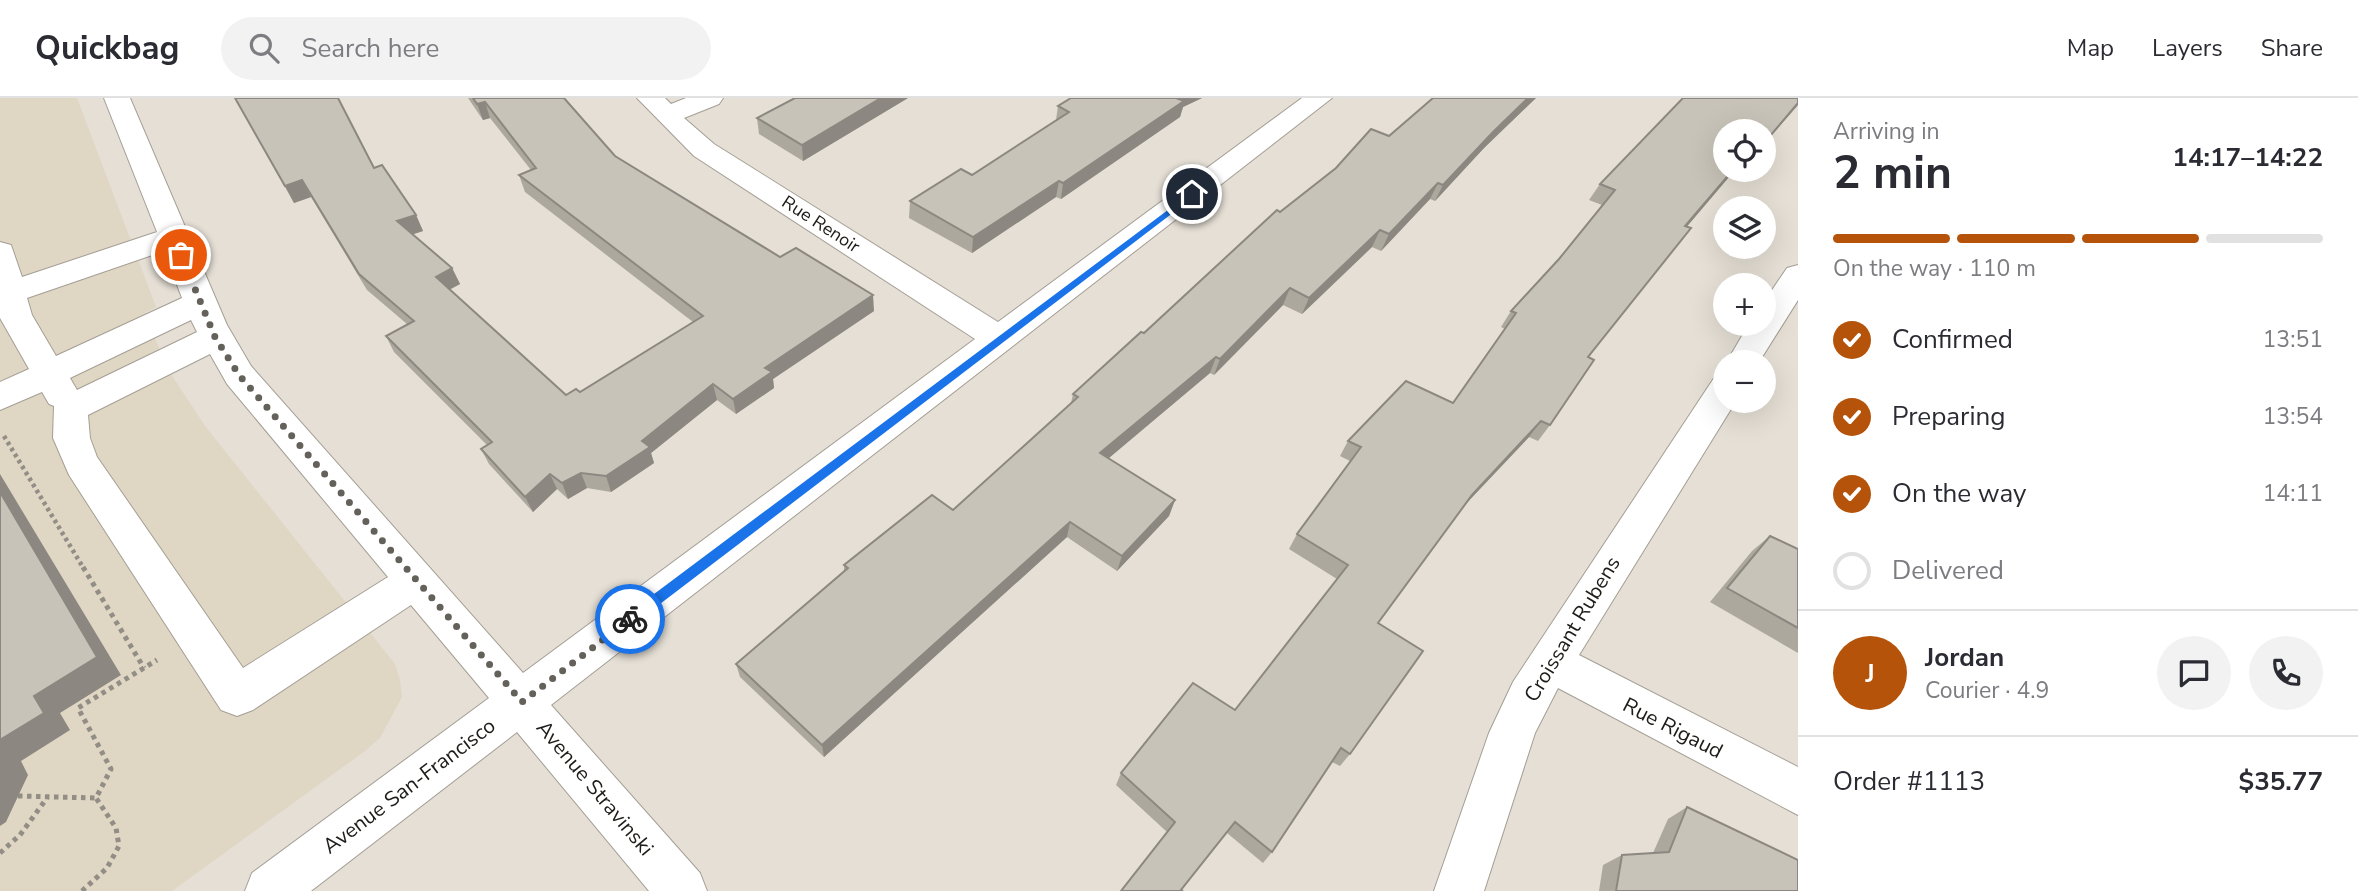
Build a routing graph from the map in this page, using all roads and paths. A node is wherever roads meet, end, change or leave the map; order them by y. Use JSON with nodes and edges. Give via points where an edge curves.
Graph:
{"nodes":[{"id":1,"x":117,"y":98,"type":"edge"},
{"id":2,"x":710,"y":98,"type":"edge"},
{"id":3,"x":1319,"y":98,"type":"edge"},
{"id":4,"x":659,"y":107,"type":"edge"},
{"id":5,"x":174,"y":237,"type":"junction"},
{"id":6,"x":0,"y":252,"type":"edge"},
{"id":7,"x":1794,"y":288,"type":"edge"},
{"id":8,"x":10,"y":292,"type":"junction"},
{"id":9,"x":208,"y":320,"type":"junction"},
{"id":10,"x":1000,"y":339,"type":"junction"},
{"id":11,"x":1750,"y":350,"type":"edge"},
{"id":12,"x":48,"y":374,"type":"junction"},
{"id":13,"x":0,"y":397,"type":"edge"},
{"id":14,"x":1713,"y":407,"type":"edge"},
{"id":15,"x":71,"y":408,"type":"junction"},
{"id":16,"x":0,"y":430,"type":"edge"},
{"id":17,"x":415,"y":581,"type":"junction"},
{"id":18,"x":1550,"y":661,"type":"junction"},
{"id":19,"x":522,"y":702,"type":"junction"},
{"id":20,"x":1798,"y":792,"type":"edge"},
{"id":21,"x":18,"y":796,"type":"dead end"},
{"id":22,"x":47,"y":797,"type":"junction"},
{"id":23,"x":96,"y":798,"type":"junction"},
{"id":24,"x":0,"y":853,"type":"edge"},
{"id":25,"x":82,"y":891,"type":"edge"},
{"id":26,"x":270,"y":891,"type":"edge"},
{"id":27,"x":682,"y":891,"type":"edge"},
{"id":28,"x":1459,"y":891,"type":"edge"}],
"edges":[{"from":1,"to":5,"type":"street","name":"Avenue Stravinski"},
{"from":2,"to":4,"type":"street"},
{"from":3,"to":10,"type":"street","name":"Avenue San-Francisco"},
{"from":4,"to":10,"type":"street","name":"Rue Renoir","via":[[704,150]]},
{"from":5,"to":8,"type":"street"},
{"from":5,"to":9,"type":"street","name":"Avenue Stravinski"},
{"from":6,"to":8,"type":"street"},
{"from":7,"to":11,"type":"street"},
{"from":8,"to":12,"type":"street","via":[[15,316]]},
{"from":9,"to":12,"type":"street"},
{"from":9,"to":15,"type":"street"},
{"from":9,"to":17,"type":"street","name":"Avenue Stravinski","via":[[249,388]]},
{"from":10,"to":19,"type":"street","name":"Avenue San-Francisco"},
{"from":12,"to":13,"type":"street"},
{"from":12,"to":15,"type":"street"},
{"from":14,"to":18,"type":"street","name":"Croissant Rubens"},
{"from":15,"to":17,"type":"street","via":[[68,426],[82,465],[237,696]]},
{"from":16,"to":23,"type":"path","via":[[144,668],[78,708],[111,769]]},
{"from":17,"to":19,"type":"street","name":"Avenue Stravinski"},
{"from":18,"to":20,"type":"street","name":"Rue Rigaud"},
{"from":18,"to":28,"type":"street","name":"Croissant Rubens","via":[[1512,733]]},
{"from":19,"to":26,"type":"street","name":"Avenue San-Francisco"},
{"from":19,"to":27,"type":"street","name":"Avenue Stravinski"},
{"from":21,"to":22,"type":"path"},
{"from":22,"to":23,"type":"path"},
{"from":22,"to":24,"type":"path","via":[[20,835]]},
{"from":23,"to":25,"type":"path","via":[[119,837],[118,851],[104,872]]}]}
